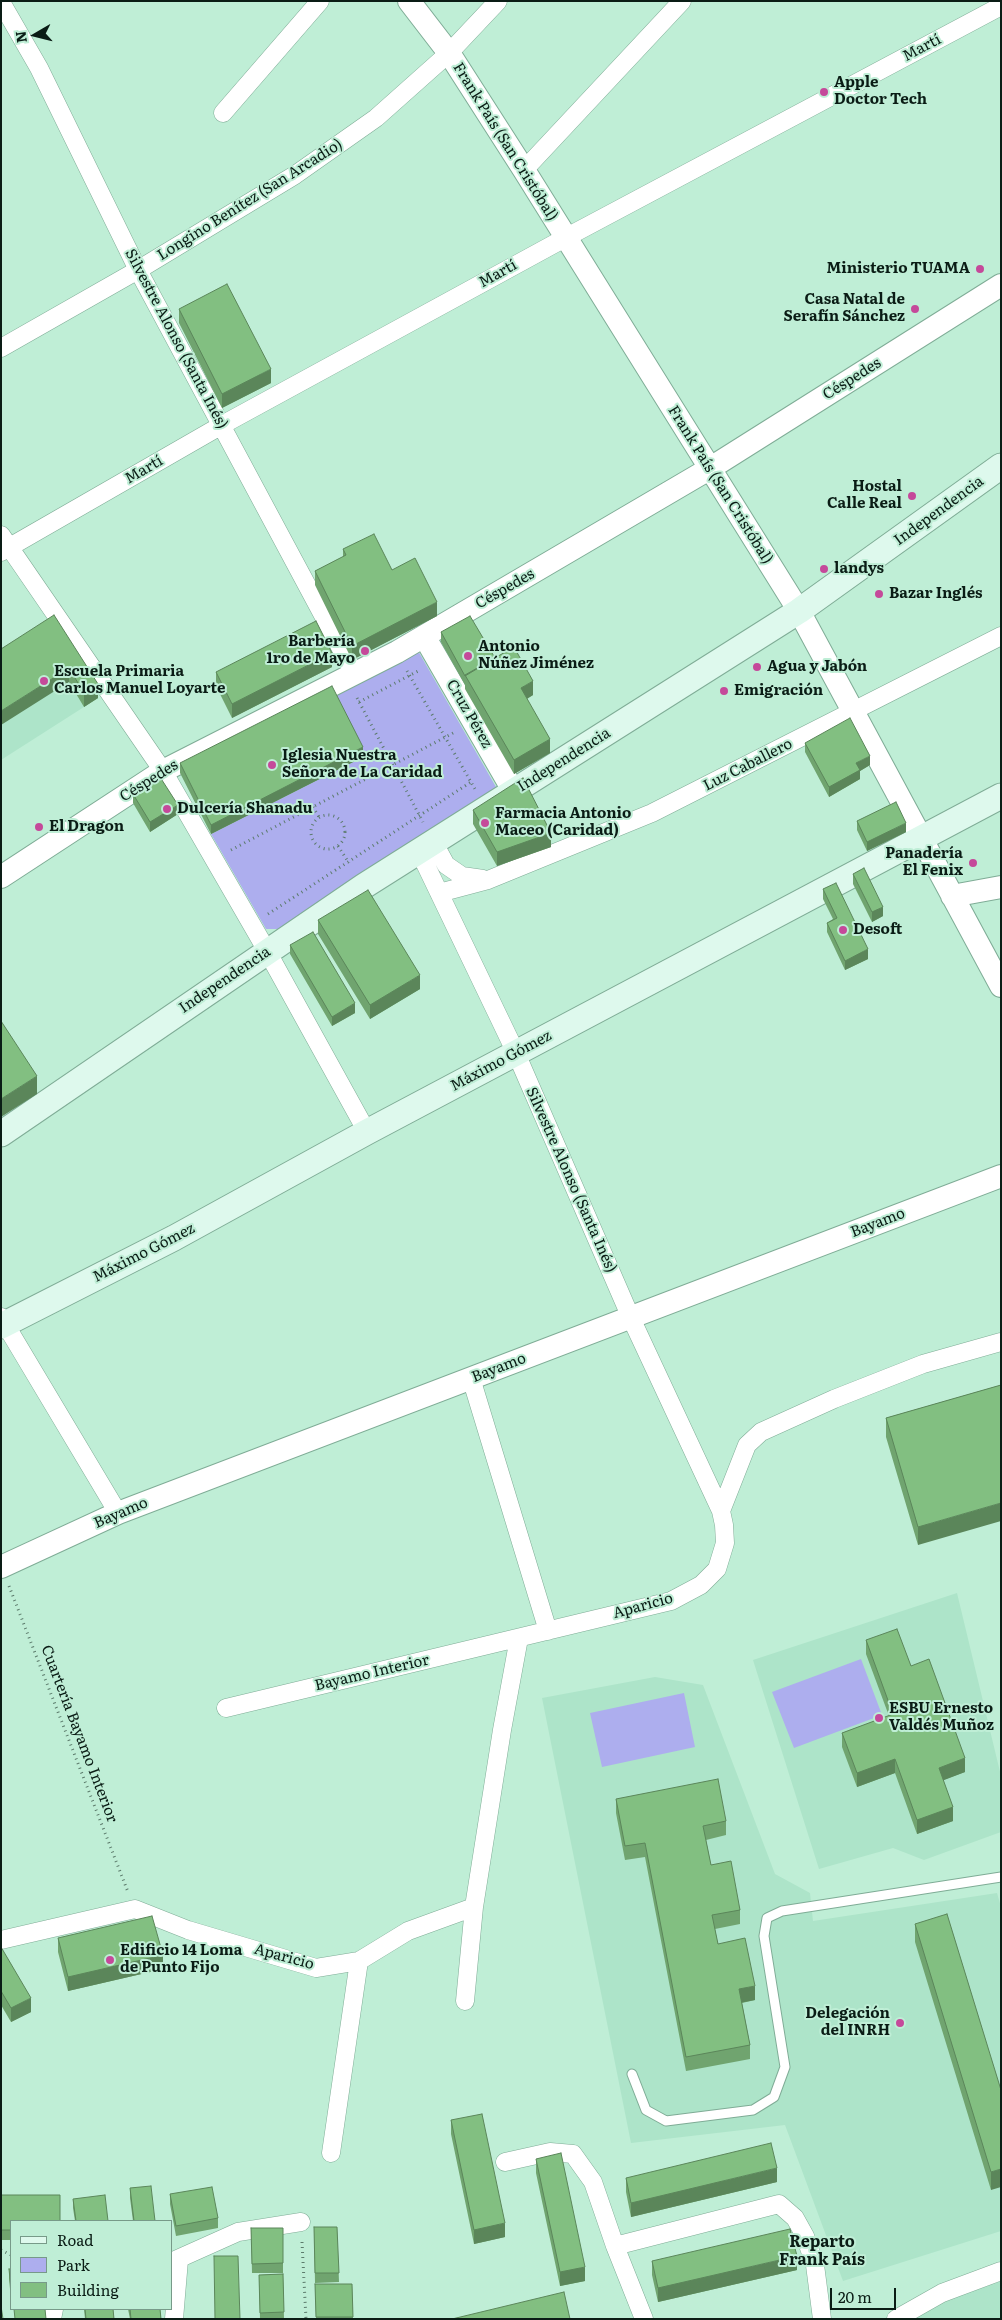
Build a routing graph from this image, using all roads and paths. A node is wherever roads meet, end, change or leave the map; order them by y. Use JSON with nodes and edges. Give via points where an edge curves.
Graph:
{"nodes":[{"id":1,"x":320,"y":1,"type":"edge"},
{"id":2,"x":409,"y":1,"type":"edge"},
{"id":3,"x":498,"y":1,"type":"edge"},
{"id":4,"x":682,"y":1,"type":"edge"},
{"id":5,"x":1,"y":2,"type":"edge"},
{"id":6,"x":1001,"y":6,"type":"edge"},
{"id":7,"x":449,"y":53,"type":"junction"},
{"id":8,"x":223,"y":114,"type":"dead end"},
{"id":9,"x":524,"y":170,"type":"junction"},
{"id":10,"x":565,"y":238,"type":"junction"},
{"id":11,"x":138,"y":270,"type":"junction"},
{"id":12,"x":1001,"y":285,"type":"edge"},
{"id":13,"x":1,"y":348,"type":"edge"},
{"id":14,"x":222,"y":425,"type":"junction"},
{"id":15,"x":1001,"y":466,"type":"edge"},
{"id":16,"x":709,"y":469,"type":"junction"},
{"id":17,"x":4,"y":545,"type":"edge"},
{"id":18,"x":798,"y":611,"type":"junction"},
{"id":19,"x":424,"y":636,"type":"junction"},
{"id":20,"x":1001,"y":636,"type":"edge"},
{"id":21,"x":397,"y":652,"type":"junction"},
{"id":22,"x":438,"y":660,"type":"junction"},
{"id":23,"x":350,"y":675,"type":"junction"},
{"id":24,"x":410,"y":675,"type":"junction"},
{"id":25,"x":359,"y":702,"type":"junction"},
{"id":26,"x":853,"y":712,"type":"junction"},
{"id":27,"x":474,"y":722,"type":"junction"},
{"id":28,"x":446,"y":737,"type":"junction"},
{"id":29,"x":393,"y":765,"type":"junction"},
{"id":30,"x":163,"y":771,"type":"junction"},
{"id":31,"x":471,"y":782,"type":"junction"},
{"id":32,"x":514,"y":792,"type":"junction"},
{"id":33,"x":1001,"y":796,"type":"edge"},
{"id":34,"x":313,"y":807,"type":"junction"},
{"id":35,"x":487,"y":809,"type":"junction"},
{"id":36,"x":420,"y":815,"type":"junction"},
{"id":37,"x":319,"y":817,"type":"junction"},
{"id":38,"x":920,"y":838,"type":"junction"},
{"id":39,"x":427,"y":847,"type":"junction"},
{"id":40,"x":213,"y":860,"type":"junction"},
{"id":41,"x":1,"y":877,"type":"edge"},
{"id":42,"x":488,"y":880,"type":"junction"},
{"id":43,"x":1001,"y":887,"type":"edge"},
{"id":44,"x":439,"y":893,"type":"junction"},
{"id":45,"x":952,"y":896,"type":"junction"},
{"id":46,"x":251,"y":925,"type":"junction"},
{"id":47,"x":267,"y":952,"type":"junction"},
{"id":48,"x":1001,"y":986,"type":"edge"},
{"id":49,"x":516,"y":1053,"type":"junction"},
{"id":50,"x":367,"y":1132,"type":"junction"},
{"id":51,"x":1,"y":1134,"type":"edge"},
{"id":52,"x":1001,"y":1176,"type":"edge"},
{"id":53,"x":631,"y":1318,"type":"junction"},
{"id":54,"x":3,"y":1323,"type":"edge"},
{"id":55,"x":1001,"y":1342,"type":"edge"},
{"id":56,"x":471,"y":1378,"type":"junction"},
{"id":57,"x":721,"y":1511,"type":"junction"},
{"id":58,"x":118,"y":1513,"type":"junction"},
{"id":59,"x":2,"y":1567,"type":"edge"},
{"id":60,"x":548,"y":1631,"type":"junction"},
{"id":61,"x":519,"y":1638,"type":"junction"},
{"id":62,"x":226,"y":1708,"type":"dead end"},
{"id":63,"x":1001,"y":1876,"type":"edge"},
{"id":64,"x":474,"y":1907,"type":"junction"},
{"id":65,"x":135,"y":1909,"type":"junction"},
{"id":66,"x":1,"y":1940,"type":"edge"},
{"id":67,"x":359,"y":1961,"type":"junction"},
{"id":68,"x":465,"y":2001,"type":"dead end"},
{"id":69,"x":632,"y":2074,"type":"dead end"},
{"id":70,"x":331,"y":2153,"type":"dead end"},
{"id":71,"x":505,"y":2162,"type":"dead end"},
{"id":72,"x":301,"y":2222,"type":"joint"},
{"id":73,"x":615,"y":2246,"type":"junction"},
{"id":74,"x":175,"y":2261,"type":"edge"},
{"id":75,"x":1001,"y":2272,"type":"edge"},
{"id":76,"x":174,"y":2319,"type":"edge"},
{"id":77,"x":306,"y":2319,"type":"edge"},
{"id":78,"x":644,"y":2319,"type":"edge"},
{"id":79,"x":822,"y":2319,"type":"edge"},
{"id":80,"x":896,"y":2319,"type":"edge"}],
"edges":[{"from":1,"to":8,"type":"street"},
{"from":2,"to":7,"type":"street","name":"Frank País (San Cristóbal)"},
{"from":3,"to":7,"type":"street","name":"Longino Benítez (San Arcadio)"},
{"from":4,"to":9,"type":"street"},
{"from":5,"to":11,"type":"street","name":"Silvestre Alonso (Santa Inés)","via":[[38,68]]},
{"from":6,"to":10,"type":"street","name":"Martí"},
{"from":7,"to":9,"type":"street","name":"Frank País (San Cristóbal)"},
{"from":7,"to":11,"type":"street","name":"Longino Benítez (San Arcadio)","via":[[376,118],[303,170]]},
{"from":9,"to":10,"type":"street","name":"Frank País (San Cristóbal)"},
{"from":10,"to":14,"type":"street","name":"Martí"},
{"from":10,"to":16,"type":"street","name":"Frank País (San Cristóbal)"},
{"from":11,"to":13,"type":"street","name":"Longino Benítez (San Arcadio)"},
{"from":11,"to":14,"type":"street","name":"Silvestre Alonso (Santa Inés)"},
{"from":12,"to":16,"type":"street","name":"Céspedes"},
{"from":14,"to":17,"type":"street","name":"Martí"},
{"from":14,"to":23,"type":"street","name":"Silvestre Alonso (Santa Inés)"},
{"from":15,"to":18,"type":"main road","name":"Independencia"},
{"from":16,"to":18,"type":"street","name":"Frank País (San Cristóbal)"},
{"from":16,"to":19,"type":"street","name":"Céspedes"},
{"from":17,"to":30,"type":"street"},
{"from":18,"to":26,"type":"street","name":"Frank País (San Cristóbal)"},
{"from":18,"to":32,"type":"main road","name":"Independencia"},
{"from":19,"to":21,"type":"street","name":"Céspedes"},
{"from":19,"to":22,"type":"street","name":"Cruz Pérez"},
{"from":20,"to":26,"type":"street","name":"Luz Caballero"},
{"from":21,"to":23,"type":"street","name":"Céspedes"},
{"from":21,"to":24,"type":"path"},
{"from":22,"to":24,"type":"path"},
{"from":22,"to":27,"type":"street","name":"Cruz Pérez"},
{"from":23,"to":25,"type":"path"},
{"from":23,"to":30,"type":"street","name":"Céspedes"},
{"from":24,"to":25,"type":"path"},
{"from":24,"to":28,"type":"path"},
{"from":25,"to":29,"type":"path"},
{"from":26,"to":38,"type":"street","name":"Frank País (San Cristóbal)"},
{"from":26,"to":42,"type":"street","name":"Luz Caballero","via":[[652,813]]},
{"from":27,"to":28,"type":"path"},
{"from":27,"to":32,"type":"street","name":"Cruz Pérez"},
{"from":28,"to":29,"type":"path"},
{"from":28,"to":31,"type":"path"},
{"from":29,"to":34,"type":"path"},
{"from":29,"to":36,"type":"path"},
{"from":30,"to":40,"type":"street"},
{"from":30,"to":41,"type":"street","name":"Céspedes"},
{"from":31,"to":35,"type":"path"},
{"from":31,"to":36,"type":"path"},
{"from":32,"to":35,"type":"main road","name":"Independencia"},
{"from":33,"to":38,"type":"main road","name":"Máximo Gómez"},
{"from":34,"to":37,"type":"path"},
{"from":34,"to":40,"type":"path"},
{"from":35,"to":39,"type":"main road","name":"Independencia"},
{"from":36,"to":39,"type":"path"},
{"from":36,"to":46,"type":"path"},
{"from":37,"to":37,"type":"path","via":[[330,815],[343,824],[345,835],[335,848],[318,848],[311,838],[311,826]]},
{"from":38,"to":45,"type":"street","name":"Frank País (San Cristóbal)"},
{"from":38,"to":49,"type":"main road","name":"Máximo Gómez"},
{"from":39,"to":42,"type":"street","via":[[462,876]]},
{"from":39,"to":44,"type":"street","name":"Silvestre Alonso (Santa Inés)"},
{"from":39,"to":47,"type":"main road","name":"Independencia"},
{"from":40,"to":46,"type":"street"},
{"from":42,"to":44,"type":"street","name":"Luz Caballero"},
{"from":43,"to":45,"type":"street"},
{"from":44,"to":49,"type":"street","name":"Silvestre Alonso (Santa Inés)"},
{"from":45,"to":48,"type":"street","name":"Frank País (San Cristóbal)"},
{"from":46,"to":47,"type":"street"},
{"from":47,"to":50,"type":"street"},
{"from":47,"to":51,"type":"main road","name":"Independencia"},
{"from":49,"to":50,"type":"main road","name":"Máximo Gómez"},
{"from":49,"to":53,"type":"street","name":"Silvestre Alonso (Santa Inés)"},
{"from":50,"to":54,"type":"main road","name":"Máximo Gómez","via":[[174,1238]]},
{"from":52,"to":53,"type":"street","name":"Bayamo"},
{"from":53,"to":56,"type":"street","name":"Bayamo"},
{"from":53,"to":57,"type":"street","name":"Silvestre Alonso (Santa Inés)"},
{"from":54,"to":58,"type":"street"},
{"from":55,"to":57,"type":"street","name":"Aparicio","via":[[923,1364],[761,1432],[747,1445]]},
{"from":56,"to":58,"type":"street","name":"Bayamo"},
{"from":56,"to":60,"type":"street"},
{"from":57,"to":60,"type":"street","name":"Aparicio","via":[[725,1543],[717,1569],[701,1585],[671,1601]]},
{"from":58,"to":59,"type":"street","name":"Bayamo"},
{"from":59,"to":65,"type":"path","name":"Cuartería Bayamo Interior"},
{"from":60,"to":61,"type":"street","name":"Aparicio"},
{"from":61,"to":62,"type":"street","name":"Bayamo Interior"},
{"from":61,"to":64,"type":"street"},
{"from":63,"to":69,"type":"lane","via":[[782,1911],[767,1918],[764,1936],[785,2067],[774,2097],[753,2110],[666,2121],[646,2110]]},
{"from":64,"to":67,"type":"street","name":"Aparicio","via":[[408,1931]]},
{"from":64,"to":68,"type":"street"},
{"from":65,"to":66,"type":"street"},
{"from":65,"to":67,"type":"street","name":"Aparicio","via":[[188,1930],[316,1968]]},
{"from":67,"to":70,"type":"street"},
{"from":71,"to":73,"type":"street","via":[[550,2152],[573,2154],[593,2182]]},
{"from":72,"to":74,"type":"street","via":[[238,2232]]},
{"from":72,"to":77,"type":"path"},
{"from":73,"to":78,"type":"street"},
{"from":73,"to":79,"type":"street","via":[[779,2204],[795,2218],[815,2265]]},
{"from":74,"to":76,"type":"street"},
{"from":75,"to":80,"type":"street","via":[[942,2294]]}]}
